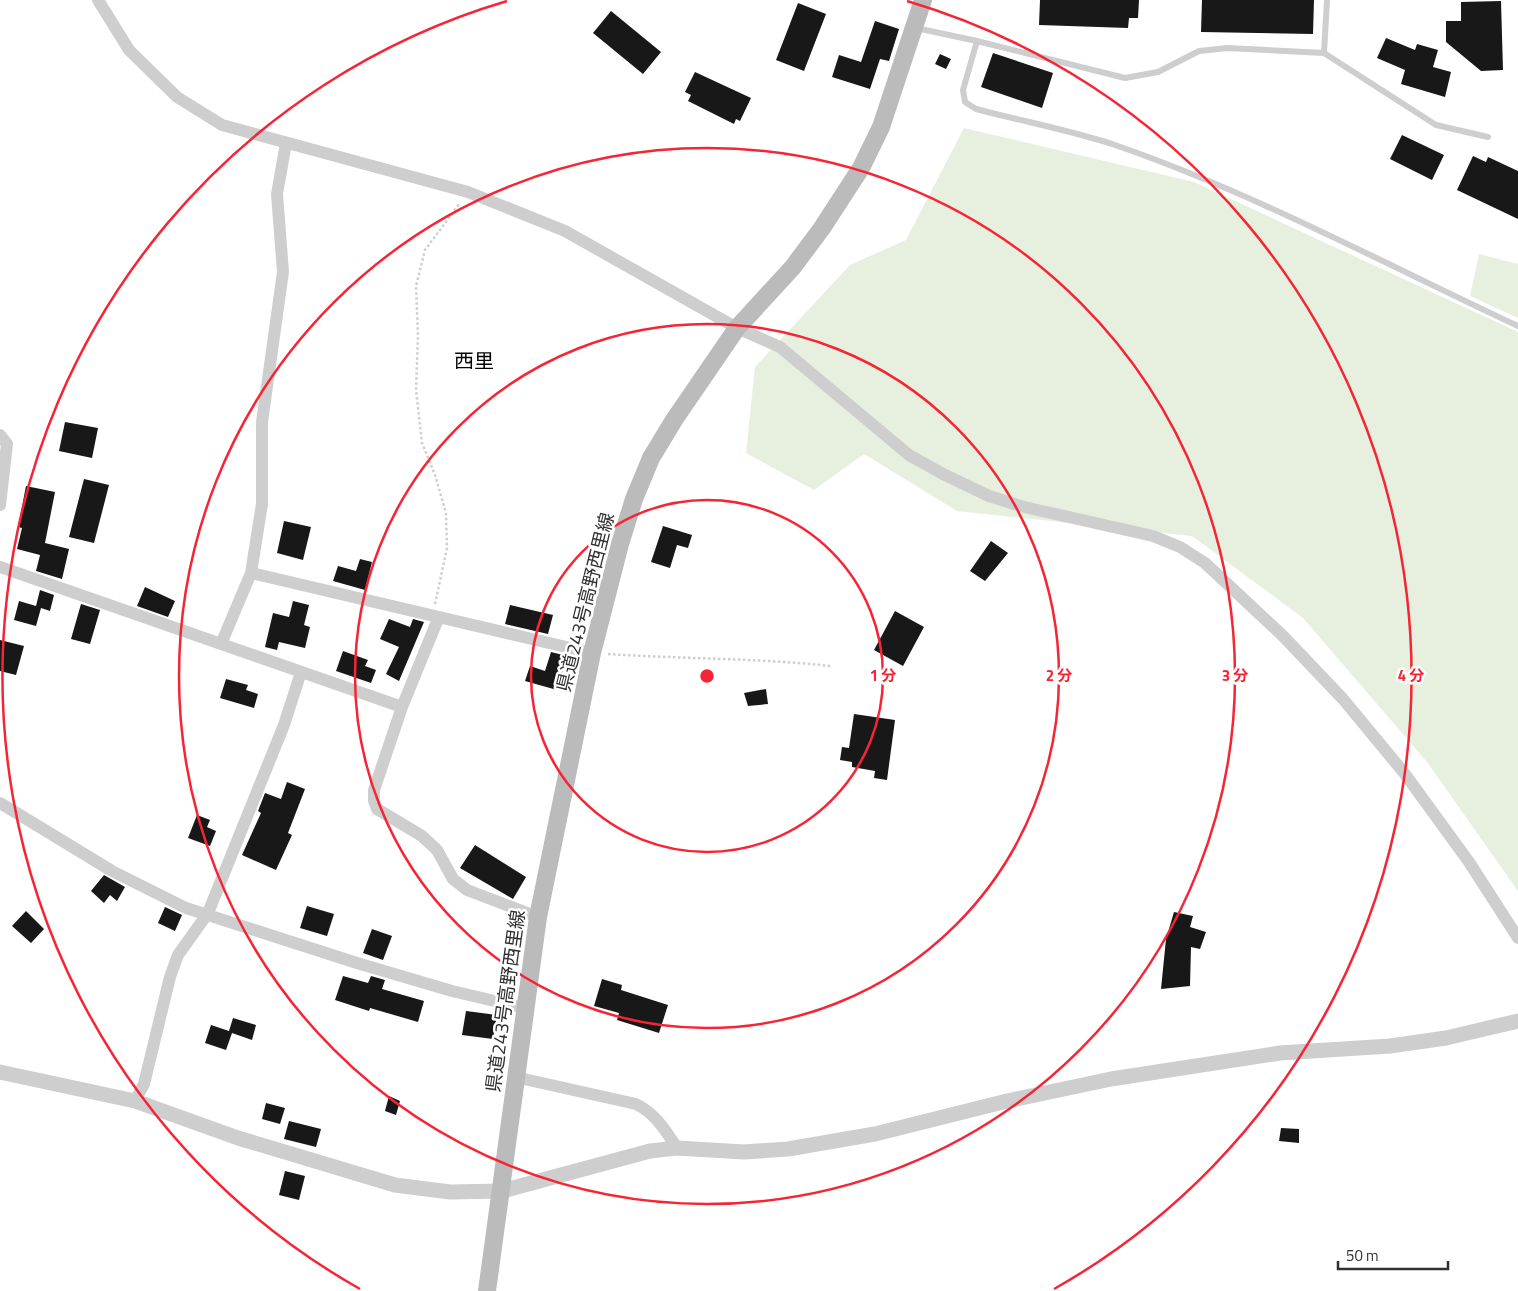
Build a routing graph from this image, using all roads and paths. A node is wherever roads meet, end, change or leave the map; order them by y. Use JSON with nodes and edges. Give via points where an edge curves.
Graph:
{"nodes":[{"id":1,"x":98,"y":0,"type":"edge"},
{"id":2,"x":923,"y":0,"type":"edge"},
{"id":3,"x":1327,"y":0,"type":"edge"},
{"id":4,"x":914,"y":28,"type":"junction"},
{"id":5,"x":977,"y":40,"type":"junction"},
{"id":6,"x":1324,"y":53,"type":"junction"},
{"id":7,"x":1488,"y":137,"type":"dead end"},
{"id":8,"x":286,"y":143,"type":"junction"},
{"id":9,"x":468,"y":192,"type":"junction"},
{"id":10,"x":1518,"y":326,"type":"edge"},
{"id":11,"x":738,"y":328,"type":"junction"},
{"id":12,"x":0,"y":435,"type":"edge"},
{"id":13,"x":0,"y":505,"type":"edge"},
{"id":14,"x":0,"y":567,"type":"edge"},
{"id":15,"x":251,"y":573,"type":"junction"},
{"id":16,"x":435,"y":618,"type":"junction"},
{"id":17,"x":221,"y":644,"type":"junction"},
{"id":18,"x":592,"y":653,"type":"junction"},
{"id":19,"x":831,"y":666,"type":"dead end"},
{"id":20,"x":300,"y":672,"type":"junction"},
{"id":21,"x":402,"y":707,"type":"junction"},
{"id":22,"x":0,"y":803,"type":"edge"},
{"id":23,"x":208,"y":914,"type":"junction"},
{"id":24,"x":538,"y":917,"type":"junction"},
{"id":25,"x":1518,"y":938,"type":"edge"},
{"id":26,"x":524,"y":1008,"type":"junction"},
{"id":27,"x":1518,"y":1021,"type":"edge"},
{"id":28,"x":0,"y":1072,"type":"edge"},
{"id":29,"x":515,"y":1077,"type":"junction"},
{"id":30,"x":135,"y":1101,"type":"junction"},
{"id":31,"x":677,"y":1148,"type":"junction"},
{"id":32,"x":502,"y":1191,"type":"junction"},
{"id":33,"x":487,"y":1291,"type":"edge"}],
"edges":[{"from":1,"to":8,"type":"street","via":[[129,50],[176,97],[222,125]]},
{"from":2,"to":4,"type":"main road","name":"県道243号高野西里線"},
{"from":3,"to":6,"type":"lane"},
{"from":4,"to":5,"type":"lane"},
{"from":4,"to":11,"type":"main road","name":"県道243号高野西里線","via":[[881,127],[857,175],[793,267]]},
{"from":5,"to":6,"type":"lane","via":[[1125,78],[1158,72],[1199,51],[1228,48]]},
{"from":5,"to":10,"type":"lane","via":[[963,90],[965,102],[976,109],[1113,144],[1194,175],[1286,215]]},
{"from":6,"to":7,"type":"lane","via":[[1436,125]]},
{"from":8,"to":9,"type":"street"},
{"from":8,"to":15,"type":"street","via":[[276,194],[283,272],[262,422],[262,504]]},
{"from":9,"to":11,"type":"street","via":[[565,231]]},
{"from":9,"to":16,"type":"path","via":[[425,250],[416,286],[416,390],[422,442],[446,513],[448,548]]},
{"from":11,"to":18,"type":"main road","name":"県道243号高野西里線","via":[[651,458],[622,535]]},
{"from":11,"to":25,"type":"street","via":[[780,347],[909,454],[942,474],[989,496],[1024,507],[1153,536],[1180,547],[1205,563],[1283,636],[1343,699],[1405,774],[1469,862]]},
{"from":12,"to":13,"type":"street","via":[[7,444]]},
{"from":14,"to":17,"type":"street"},
{"from":15,"to":16,"type":"street"},
{"from":15,"to":17,"type":"street"},
{"from":16,"to":18,"type":"street"},
{"from":16,"to":21,"type":"street"},
{"from":17,"to":20,"type":"street"},
{"from":18,"to":19,"type":"path","via":[[687,659],[765,659]]},
{"from":18,"to":24,"type":"main road","name":"県道243号高野西里線"},
{"from":20,"to":21,"type":"street"},
{"from":20,"to":23,"type":"street","via":[[284,725]]},
{"from":21,"to":24,"type":"street","via":[[374,790],[377,809],[422,836],[436,850],[453,879],[467,890]]},
{"from":22,"to":23,"type":"street","via":[[112,871],[186,908]]},
{"from":23,"to":26,"type":"street","via":[[357,963]]},
{"from":23,"to":30,"type":"street","via":[[178,955],[144,1084]]},
{"from":24,"to":26,"type":"main road","name":"県道243号高野西里線"},
{"from":26,"to":29,"type":"main road","name":"県道243号高野西里線"},
{"from":27,"to":31,"type":"street","via":[[1390,1046],[1280,1052],[1111,1079],[876,1134],[788,1149],[744,1152]]},
{"from":28,"to":30,"type":"street"},
{"from":29,"to":31,"type":"street","via":[[636,1104],[649,1111]]},
{"from":29,"to":32,"type":"main road","name":"県道243号高野西里線"},
{"from":30,"to":32,"type":"street","via":[[238,1138],[395,1185],[450,1192]]},
{"from":31,"to":32,"type":"street","via":[[650,1151]]},
{"from":32,"to":33,"type":"main road","name":"県道243号高野西里線"}]}
